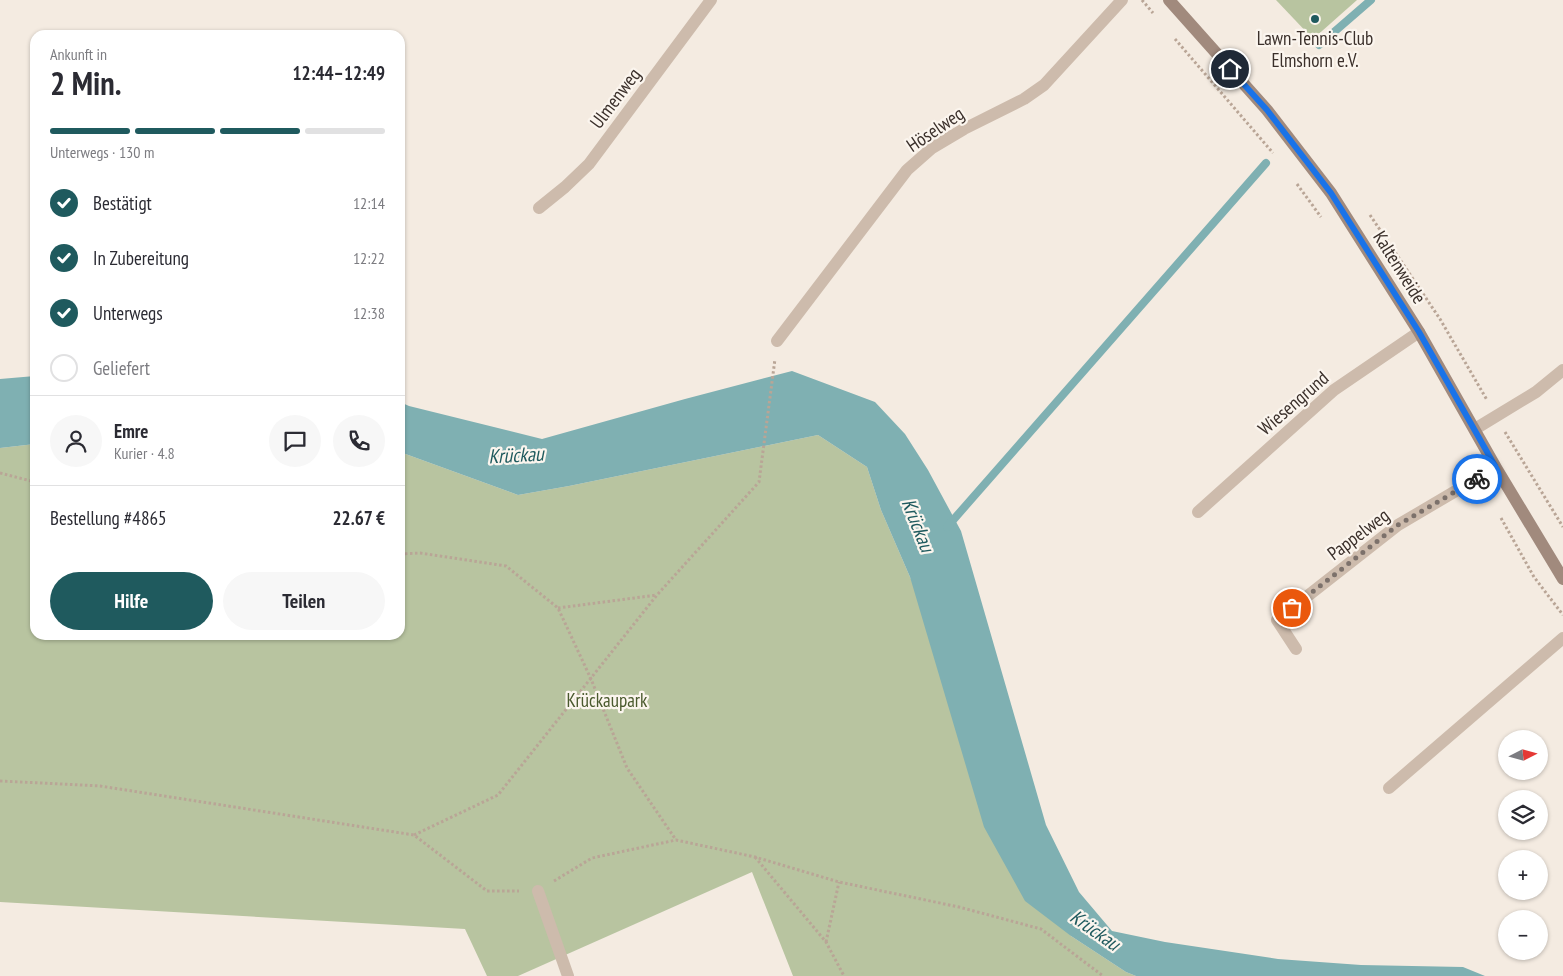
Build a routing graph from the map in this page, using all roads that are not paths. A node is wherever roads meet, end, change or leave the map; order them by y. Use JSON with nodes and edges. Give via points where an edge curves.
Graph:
{"nodes":[{"id":1,"x":711,"y":0,"type":"edge"},
{"id":2,"x":1122,"y":0,"type":"edge"},
{"id":3,"x":1169,"y":0,"type":"edge"},
{"id":4,"x":539,"y":208,"type":"dead end"},
{"id":5,"x":1419,"y":332,"type":"junction"},
{"id":6,"x":777,"y":341,"type":"road end"},
{"id":7,"x":1563,"y":370,"type":"edge"},
{"id":8,"x":1475,"y":429,"type":"junction"},
{"id":9,"x":1495,"y":466,"type":"junction"},
{"id":10,"x":1198,"y":512,"type":"dead end"},
{"id":11,"x":1563,"y":579,"type":"edge"},
{"id":12,"x":1563,"y":638,"type":"edge"},
{"id":13,"x":1296,"y":648,"type":"dead end"},
{"id":14,"x":1389,"y":788,"type":"dead end"},
{"id":15,"x":538,"y":891,"type":"road end"},
{"id":16,"x":568,"y":976,"type":"edge"}],
"edges":[{"from":1,"to":4,"type":"street","name":"Ulmenweg","via":[[589,164]]},
{"from":2,"to":6,"type":"street","name":"Höselweg","via":[[1044,85],[1024,99],[964,128],[932,148],[907,170]]},
{"from":3,"to":5,"type":"main road","name":"Kaltenweide","via":[[1267,110],[1331,193]]},
{"from":5,"to":8,"type":"main road","name":"Kaltenweide"},
{"from":5,"to":10,"type":"street","name":"Wiesengrund","via":[[1334,390]]},
{"from":7,"to":8,"type":"street","via":[[1536,392]]},
{"from":8,"to":9,"type":"main road","name":"Kaltenweide"},
{"from":9,"to":11,"type":"main road","name":"Kaltenweide"},
{"from":9,"to":13,"type":"street","name":"Pappelweg","via":[[1398,525],[1277,620]]},
{"from":12,"to":14,"type":"street"},
{"from":15,"to":16,"type":"street"}]}
